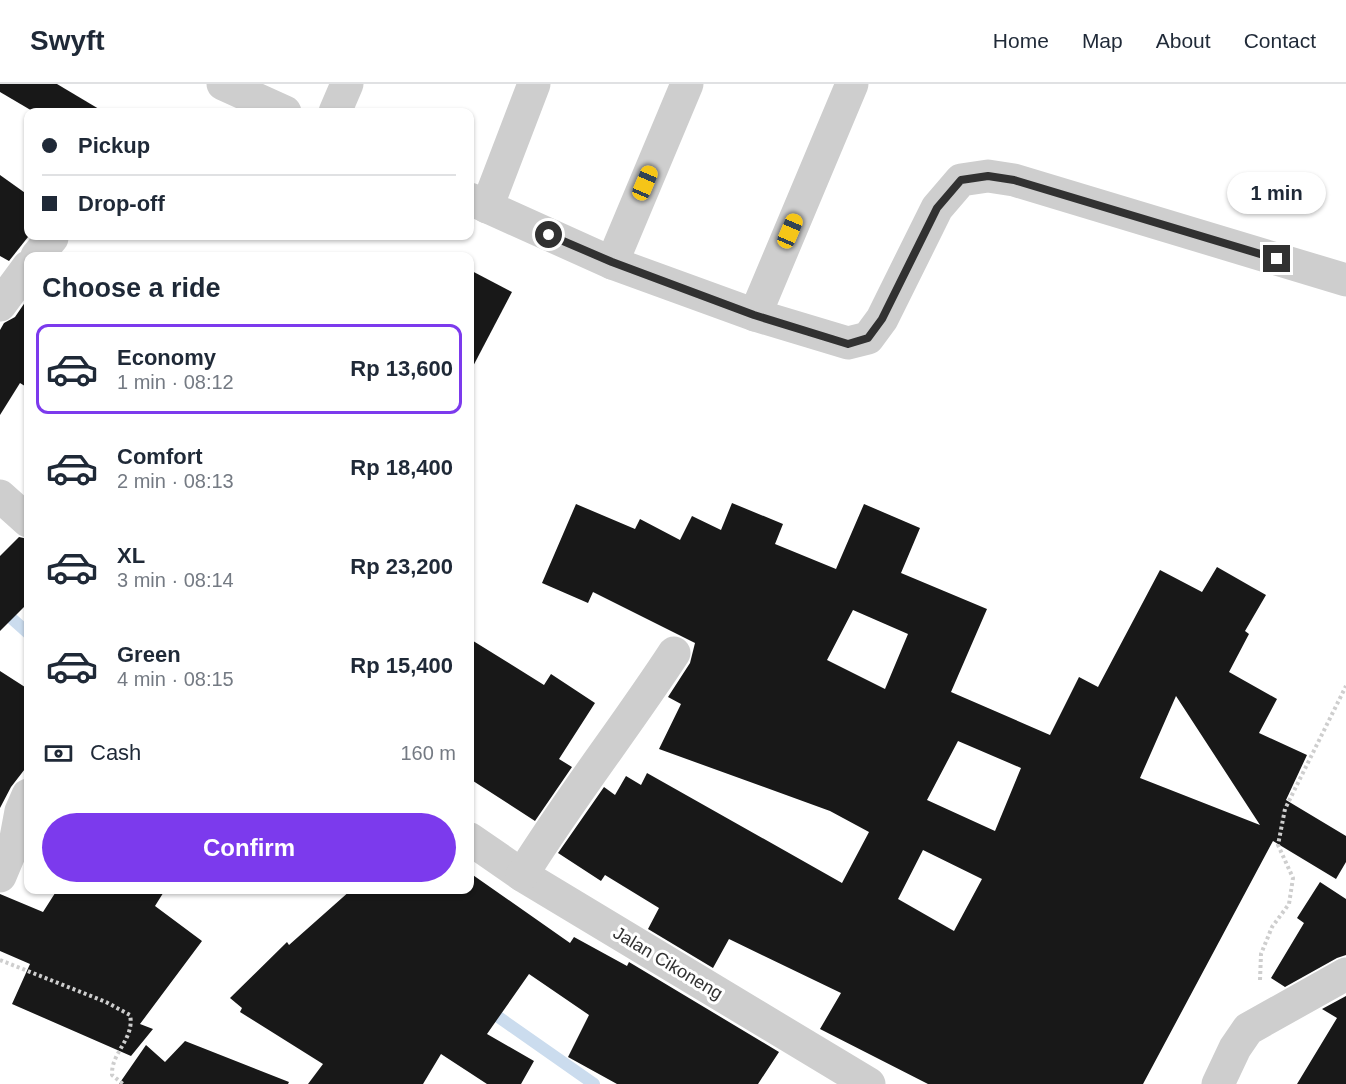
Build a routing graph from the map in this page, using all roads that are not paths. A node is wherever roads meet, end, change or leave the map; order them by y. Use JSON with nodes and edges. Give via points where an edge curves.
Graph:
{"nodes":[{"id":1,"x":223,"y":84,"type":"edge"},
{"id":2,"x":347,"y":84,"type":"edge"},
{"id":3,"x":534,"y":84,"type":"edge"},
{"id":4,"x":687,"y":84,"type":"edge"},
{"id":5,"x":852,"y":84,"type":"edge"},
{"id":6,"x":276,"y":108,"type":"edge"},
{"id":7,"x":337,"y":108,"type":"edge"},
{"id":8,"x":478,"y":203,"type":"edge"},
{"id":9,"x":612,"y":262,"type":"junction"},
{"id":10,"x":24,"y":272,"type":"edge"},
{"id":11,"x":1346,"y":280,"type":"edge"},
{"id":12,"x":0,"y":305,"type":"edge"},
{"id":13,"x":754,"y":315,"type":"junction"},
{"id":14,"x":0,"y":496,"type":"edge"},
{"id":15,"x":24,"y":517,"type":"edge"},
{"id":16,"x":674,"y":652,"type":"dead end"},
{"id":17,"x":24,"y":804,"type":"edge"},
{"id":18,"x":474,"y":842,"type":"edge"},
{"id":19,"x":522,"y":875,"type":"junction"},
{"id":20,"x":0,"y":876,"type":"edge"},
{"id":21,"x":1346,"y":974,"type":"edge"},
{"id":22,"x":869,"y":1084,"type":"edge"},
{"id":23,"x":1218,"y":1084,"type":"edge"}],
"edges":[{"from":1,"to":6,"type":"street"},
{"from":2,"to":7,"type":"street"},
{"from":3,"to":8,"type":"street"},
{"from":4,"to":9,"type":"street"},
{"from":5,"to":13,"type":"street"},
{"from":8,"to":9,"type":"street"},
{"from":9,"to":13,"type":"street"},
{"from":10,"to":12,"type":"street"},
{"from":11,"to":13,"type":"street","via":[[1014,180],[988,176],[961,180],[937,208],[882,319],[868,338],[848,344]]},
{"from":14,"to":15,"type":"street"},
{"from":16,"to":19,"type":"street"},
{"from":17,"to":20,"type":"street","via":[[16,838]]},
{"from":18,"to":19,"type":"street","name":"Jalan Cikoneng"},
{"from":19,"to":22,"type":"street","name":"Jalan Cikoneng"},
{"from":21,"to":23,"type":"street","via":[[1248,1029]]}]}
